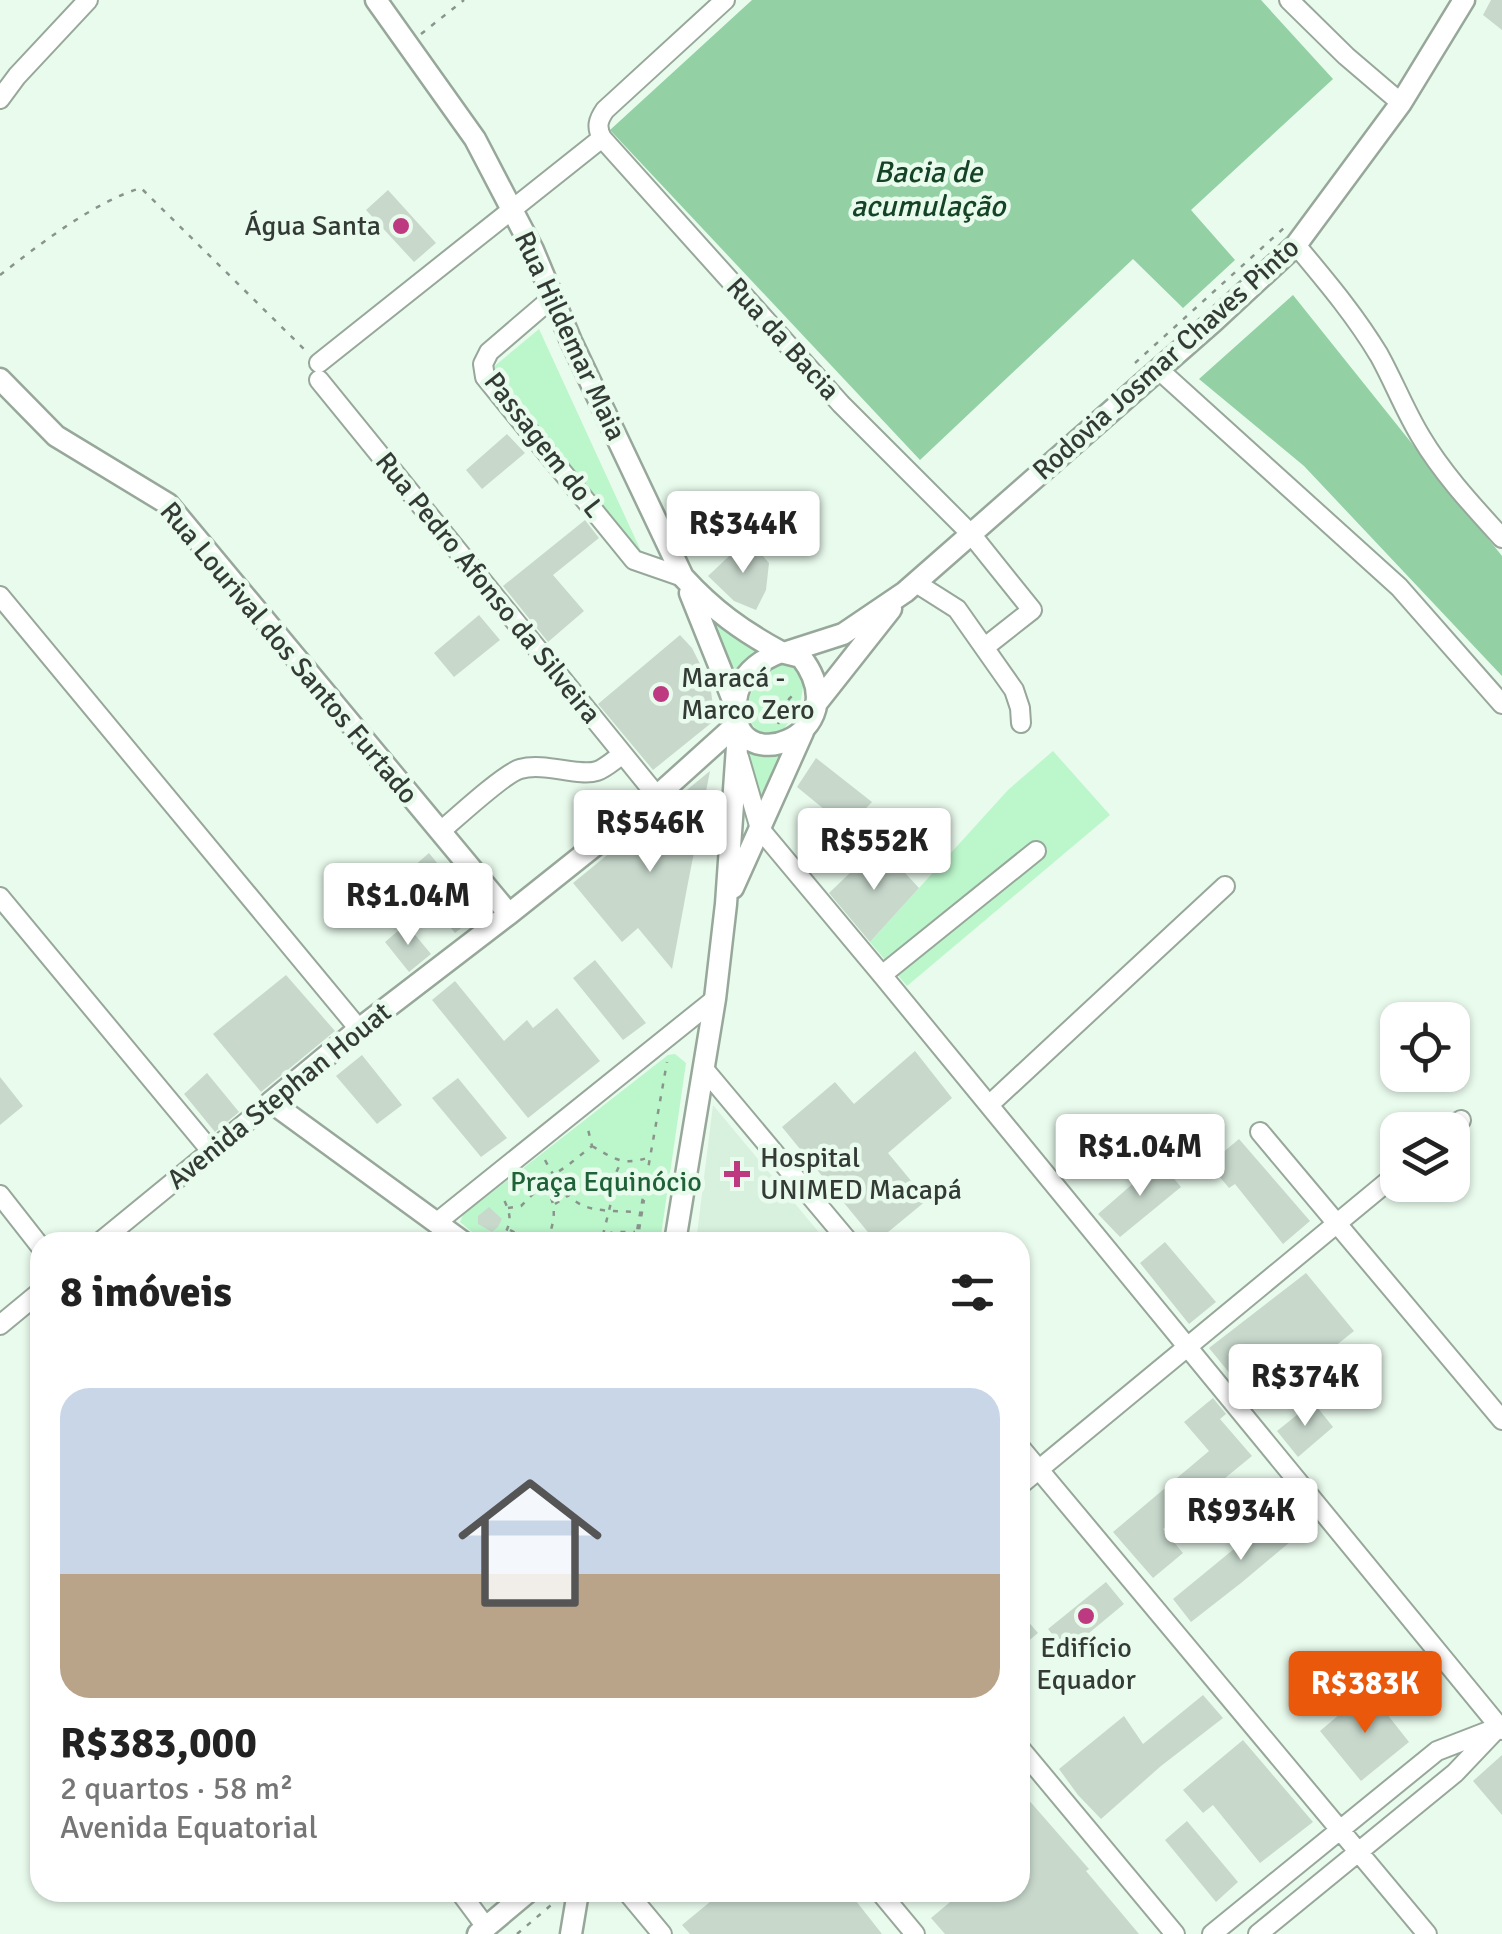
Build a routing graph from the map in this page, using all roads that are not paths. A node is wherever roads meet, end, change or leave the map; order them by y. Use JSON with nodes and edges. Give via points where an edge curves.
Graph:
{"nodes":[{"id":1,"x":88,"y":0,"type":"edge"},
{"id":2,"x":376,"y":0,"type":"edge"},
{"id":3,"x":725,"y":0,"type":"edge"},
{"id":4,"x":1289,"y":0,"type":"edge"},
{"id":5,"x":1464,"y":0,"type":"edge"},
{"id":6,"x":0,"y":98,"type":"edge"},
{"id":7,"x":1401,"y":103,"type":"junction"},
{"id":8,"x":602,"y":138,"type":"junction"},
{"id":9,"x":511,"y":208,"type":"junction"},
{"id":10,"x":1290,"y":237,"type":"junction"},
{"id":11,"x":552,"y":298,"type":"junction"},
{"id":12,"x":1158,"y":370,"type":"junction"},
{"id":13,"x":0,"y":379,"type":"edge"},
{"id":14,"x":970,"y":534,"type":"junction"},
{"id":15,"x":1502,"y":538,"type":"edge"},
{"id":16,"x":684,"y":577,"type":"junction"},
{"id":17,"x":910,"y":588,"type":"junction"},
{"id":18,"x":0,"y":596,"type":"edge"},
{"id":19,"x":986,"y":647,"type":"junction"},
{"id":20,"x":784,"y":652,"type":"junction"},
{"id":21,"x":1502,"y":704,"type":"edge"},
{"id":22,"x":815,"y":706,"type":"junction"},
{"id":23,"x":1020,"y":723,"type":"dead end"},
{"id":24,"x":738,"y":727,"type":"junction"},
{"id":25,"x":804,"y":730,"type":"junction"},
{"id":26,"x":623,"y":754,"type":"junction"},
{"id":27,"x":657,"y":796,"type":"junction"},
{"id":28,"x":760,"y":829,"type":"junction"},
{"id":29,"x":440,"y":831,"type":"junction"},
{"id":30,"x":1036,"y":851,"type":"dead end"},
{"id":31,"x":1225,"y":886,"type":"dead end"},
{"id":32,"x":0,"y":896,"type":"edge"},
{"id":33,"x":726,"y":904,"type":"junction"},
{"id":34,"x":509,"y":914,"type":"junction"},
{"id":35,"x":882,"y":975,"type":"junction"},
{"id":36,"x":715,"y":999,"type":"junction"},
{"id":37,"x":358,"y":1029,"type":"junction"},
{"id":38,"x":704,"y":1069,"type":"junction"},
{"id":39,"x":270,"y":1102,"type":"junction"},
{"id":40,"x":989,"y":1105,"type":"junction"},
{"id":41,"x":1260,"y":1132,"type":"dead end"},
{"id":42,"x":210,"y":1151,"type":"junction"},
{"id":43,"x":1380,"y":1187,"type":"edge"},
{"id":44,"x":0,"y":1195,"type":"edge"},
{"id":45,"x":436,"y":1223,"type":"junction"},
{"id":46,"x":1336,"y":1223,"type":"junction"},
{"id":47,"x":112,"y":1232,"type":"edge"},
{"id":48,"x":449,"y":1232,"type":"edge"},
{"id":49,"x":677,"y":1232,"type":"edge"},
{"id":50,"x":842,"y":1232,"type":"edge"},
{"id":51,"x":30,"y":1233,"type":"edge"},
{"id":52,"x":30,"y":1300,"type":"edge"},
{"id":53,"x":0,"y":1325,"type":"edge"},
{"id":54,"x":1187,"y":1346,"type":"junction"},
{"id":55,"x":1502,"y":1420,"type":"edge"},
{"id":56,"x":1030,"y":1459,"type":"edge"},
{"id":57,"x":1039,"y":1469,"type":"junction"},
{"id":58,"x":1030,"y":1477,"type":"edge"},
{"id":59,"x":1501,"y":1728,"type":"edge"},
{"id":60,"x":1030,"y":1760,"type":"edge"},
{"id":61,"x":1340,"y":1830,"type":"junction"},
{"id":62,"x":1358,"y":1852,"type":"junction"},
{"id":63,"x":466,"y":1902,"type":"edge"},
{"id":64,"x":516,"y":1902,"type":"edge"},
{"id":65,"x":576,"y":1902,"type":"edge"},
{"id":66,"x":635,"y":1902,"type":"edge"},
{"id":67,"x":888,"y":1902,"type":"edge"},
{"id":68,"x":482,"y":1930,"type":"edge"},
{"id":69,"x":571,"y":1934,"type":"edge"},
{"id":70,"x":662,"y":1934,"type":"edge"},
{"id":71,"x":915,"y":1934,"type":"edge"},
{"id":72,"x":1175,"y":1934,"type":"edge"},
{"id":73,"x":1212,"y":1934,"type":"edge"},
{"id":74,"x":1258,"y":1934,"type":"edge"},
{"id":75,"x":1427,"y":1934,"type":"edge"}],
"edges":[{"from":1,"to":6,"type":"street"},
{"from":2,"to":9,"type":"main road","name":"Rua Hildemar Maia","via":[[474,139]]},
{"from":3,"to":8,"type":"street","via":[[604,110]]},
{"from":4,"to":7,"type":"street"},
{"from":5,"to":7,"type":"main road","name":"Rodovia Josmar Chaves Pinto"},
{"from":7,"to":10,"type":"main road","name":"Rodovia Josmar Chaves Pinto"},
{"from":8,"to":9,"type":"street"},
{"from":8,"to":14,"type":"street","name":"Rua da Bacia","via":[[840,404]]},
{"from":9,"to":11,"type":"main road","name":"Rua Hildemar Maia"},
{"from":9,"to":26,"type":"street","name":"Rua Pedro Afonso da Silveira","via":[[319,372]]},
{"from":10,"to":12,"type":"main road","name":"Rodovia Josmar Chaves Pinto"},
{"from":10,"to":15,"type":"street","via":[[1356,320],[1421,438]]},
{"from":11,"to":16,"type":"main road","name":"Rua Hildemar Maia"},
{"from":11,"to":16,"type":"street","name":"Passagem do L","via":[[488,352],[485,377],[634,560]]},
{"from":12,"to":14,"type":"main road","name":"Rodovia Josmar Chaves Pinto"},
{"from":12,"to":21,"type":"street","via":[[1399,588]]},
{"from":13,"to":29,"type":"main road","name":"Rua Lourival dos Santos Furtado","via":[[56,436],[168,504]]},
{"from":14,"to":17,"type":"main road","name":"Rodovia Josmar Chaves Pinto"},
{"from":14,"to":19,"type":"street","name":"Rua da Bacia","via":[[1032,610]]},
{"from":16,"to":20,"type":"main road","name":"Rua Hildemar Maia","via":[[708,605]]},
{"from":16,"to":24,"type":"main road"},
{"from":17,"to":19,"type":"street","via":[[957,609]]},
{"from":17,"to":20,"type":"main road","name":"Rodovia Josmar Chaves Pinto","via":[[843,634]]},
{"from":17,"to":22,"type":"main road","name":"Rodovia Josmar Chaves Pinto"},
{"from":18,"to":37,"type":"street"},
{"from":19,"to":23,"type":"street","via":[[1014,690]]},
{"from":20,"to":22,"type":"main road","name":"Rua Hildemar Maia","via":[[801,657],[812,673]]},
{"from":20,"to":24,"type":"main road","via":[[750,670],[736,696]]},
{"from":22,"to":25,"type":"main road","name":"Rodovia Josmar Chaves Pinto"},
{"from":24,"to":25,"type":"main road","via":[[769,745]]},
{"from":24,"to":27,"type":"main road","name":"Avenida Stephan Houat"},
{"from":24,"to":28,"type":"street"},
{"from":24,"to":33,"type":"main road"},
{"from":25,"to":28,"type":"main road"},
{"from":26,"to":27,"type":"street","name":"Rua Pedro Afonso da Silveira"},
{"from":26,"to":29,"type":"street","via":[[600,771],[518,769]]},
{"from":27,"to":34,"type":"main road","name":"Avenida Stephan Houat"},
{"from":28,"to":33,"type":"main road"},
{"from":28,"to":35,"type":"street"},
{"from":29,"to":34,"type":"main road","name":"Rua Lourival dos Santos Furtado"},
{"from":30,"to":35,"type":"street"},
{"from":31,"to":40,"type":"street"},
{"from":32,"to":42,"type":"street"},
{"from":33,"to":36,"type":"main road"},
{"from":34,"to":37,"type":"main road","name":"Avenida Stephan Houat"},
{"from":35,"to":40,"type":"street"},
{"from":36,"to":38,"type":"main road"},
{"from":36,"to":45,"type":"street"},
{"from":37,"to":39,"type":"main road","name":"Avenida Stephan Houat"},
{"from":38,"to":49,"type":"main road"},
{"from":38,"to":50,"type":"street"},
{"from":39,"to":42,"type":"street","name":"Avenida Stephan Houat"},
{"from":39,"to":45,"type":"main road"},
{"from":40,"to":54,"type":"street"},
{"from":41,"to":46,"type":"street"},
{"from":42,"to":47,"type":"street","name":"Avenida Stephan Houat"},
{"from":43,"to":46,"type":"street"},
{"from":44,"to":51,"type":"street"},
{"from":45,"to":48,"type":"main road"},
{"from":46,"to":54,"type":"street"},
{"from":46,"to":55,"type":"street"},
{"from":52,"to":53,"type":"street"},
{"from":54,"to":57,"type":"street"},
{"from":54,"to":59,"type":"street"},
{"from":56,"to":57,"type":"street"},
{"from":57,"to":58,"type":"street"},
{"from":57,"to":61,"type":"street"},
{"from":59,"to":61,"type":"street","via":[[1437,1751]]},
{"from":59,"to":62,"type":"street"},
{"from":60,"to":72,"type":"street"},
{"from":61,"to":62,"type":"street"},
{"from":61,"to":73,"type":"street"},
{"from":62,"to":74,"type":"street"},
{"from":62,"to":75,"type":"street"},
{"from":63,"to":68,"type":"street"},
{"from":64,"to":68,"type":"main road"},
{"from":65,"to":69,"type":"main road"},
{"from":66,"to":70,"type":"street"},
{"from":67,"to":71,"type":"street"}]}
